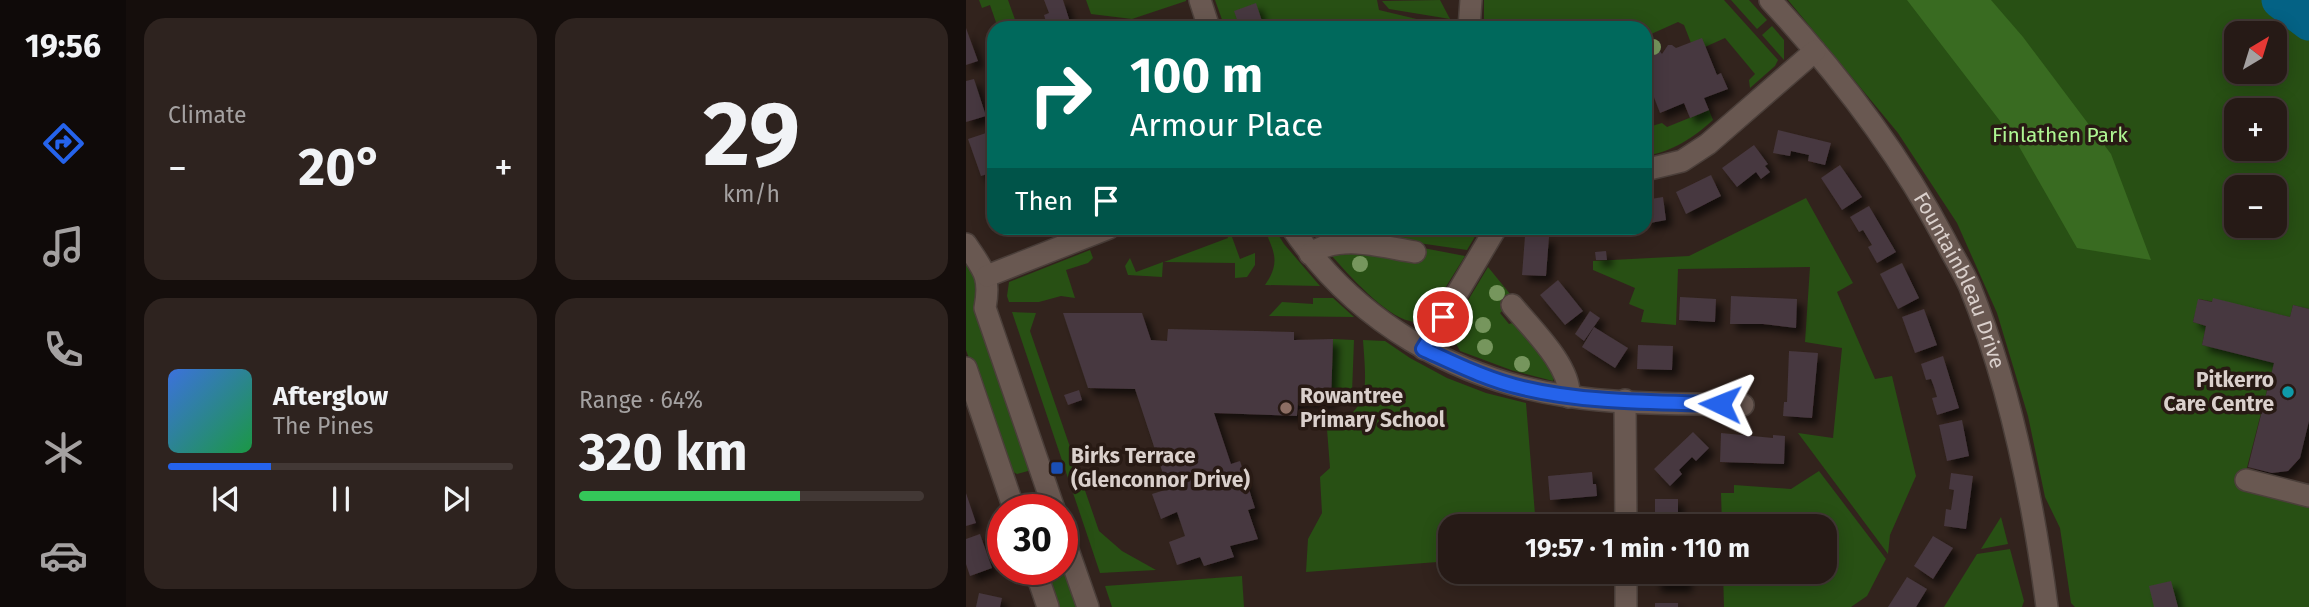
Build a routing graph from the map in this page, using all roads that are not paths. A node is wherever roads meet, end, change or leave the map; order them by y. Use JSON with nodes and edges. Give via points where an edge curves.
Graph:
{"nodes":[{"id":1,"x":1200,"y":0,"type":"edge"},
{"id":2,"x":1471,"y":0,"type":"edge"},
{"id":3,"x":1770,"y":0,"type":"edge"},
{"id":4,"x":1207,"y":21,"type":"edge"},
{"id":5,"x":1470,"y":21,"type":"edge"},
{"id":6,"x":1815,"y":51,"type":"junction"},
{"id":7,"x":1652,"y":168,"type":"edge"},
{"id":8,"x":1091,"y":235,"type":"edge"},
{"id":9,"x":1298,"y":235,"type":"edge"},
{"id":10,"x":1492,"y":235,"type":"edge"},
{"id":11,"x":966,"y":244,"type":"edge"},
{"id":12,"x":1415,"y":252,"type":"dead end"},
{"id":13,"x":1310,"y":254,"type":"junction"},
{"id":14,"x":987,"y":276,"type":"junction"},
{"id":15,"x":1512,"y":305,"type":"dead end"},
{"id":16,"x":1423,"y":349,"type":"junction"},
{"id":17,"x":966,"y":368,"type":"edge"},
{"id":18,"x":1569,"y":397,"type":"junction"},
{"id":19,"x":1625,"y":400,"type":"junction"},
{"id":20,"x":1743,"y":405,"type":"dead end"},
{"id":21,"x":1043,"y":477,"type":"junction"},
{"id":22,"x":2246,"y":480,"type":"dead end"},
{"id":23,"x":1008,"y":494,"type":"edge"},
{"id":24,"x":1018,"y":494,"type":"edge"},
{"id":25,"x":1049,"y":494,"type":"edge"},
{"id":26,"x":2309,"y":496,"type":"edge"},
{"id":27,"x":1626,"y":514,"type":"edge"},
{"id":28,"x":1078,"y":579,"type":"edge"},
{"id":29,"x":1626,"y":584,"type":"edge"},
{"id":30,"x":1040,"y":585,"type":"edge"},
{"id":31,"x":1048,"y":607,"type":"edge"},
{"id":32,"x":1088,"y":607,"type":"edge"},
{"id":33,"x":1626,"y":607,"type":"edge"},
{"id":34,"x":2048,"y":607,"type":"edge"}],
"edges":[{"from":1,"to":4,"type":"street"},
{"from":2,"to":5,"type":"street"},
{"from":3,"to":6,"type":"street","name":"Fountainbleau Drive"},
{"from":6,"to":7,"type":"street","via":[[1708,144],[1682,161]]},
{"from":6,"to":34,"type":"street","name":"Fountainbleau Drive","via":[[1875,128],[1926,205],[1969,286],[2003,383],[2033,512]]},
{"from":8,"to":14,"type":"street"},
{"from":9,"to":13,"type":"street"},
{"from":10,"to":16,"type":"street"},
{"from":11,"to":14,"type":"street"},
{"from":12,"to":13,"type":"street","via":[[1338,242]]},
{"from":13,"to":16,"type":"street","via":[[1341,288]]},
{"from":14,"to":21,"type":"street","via":[[985,308]]},
{"from":15,"to":18,"type":"street","via":[[1561,366],[1570,386]]},
{"from":16,"to":18,"type":"street","via":[[1472,372]]},
{"from":17,"to":23,"type":"street"},
{"from":18,"to":19,"type":"street"},
{"from":19,"to":20,"type":"street"},
{"from":19,"to":27,"type":"street"},
{"from":21,"to":24,"type":"street"},
{"from":21,"to":25,"type":"street"},
{"from":22,"to":26,"type":"street"},
{"from":28,"to":32,"type":"street"},
{"from":29,"to":33,"type":"street"},
{"from":30,"to":31,"type":"street"}]}
